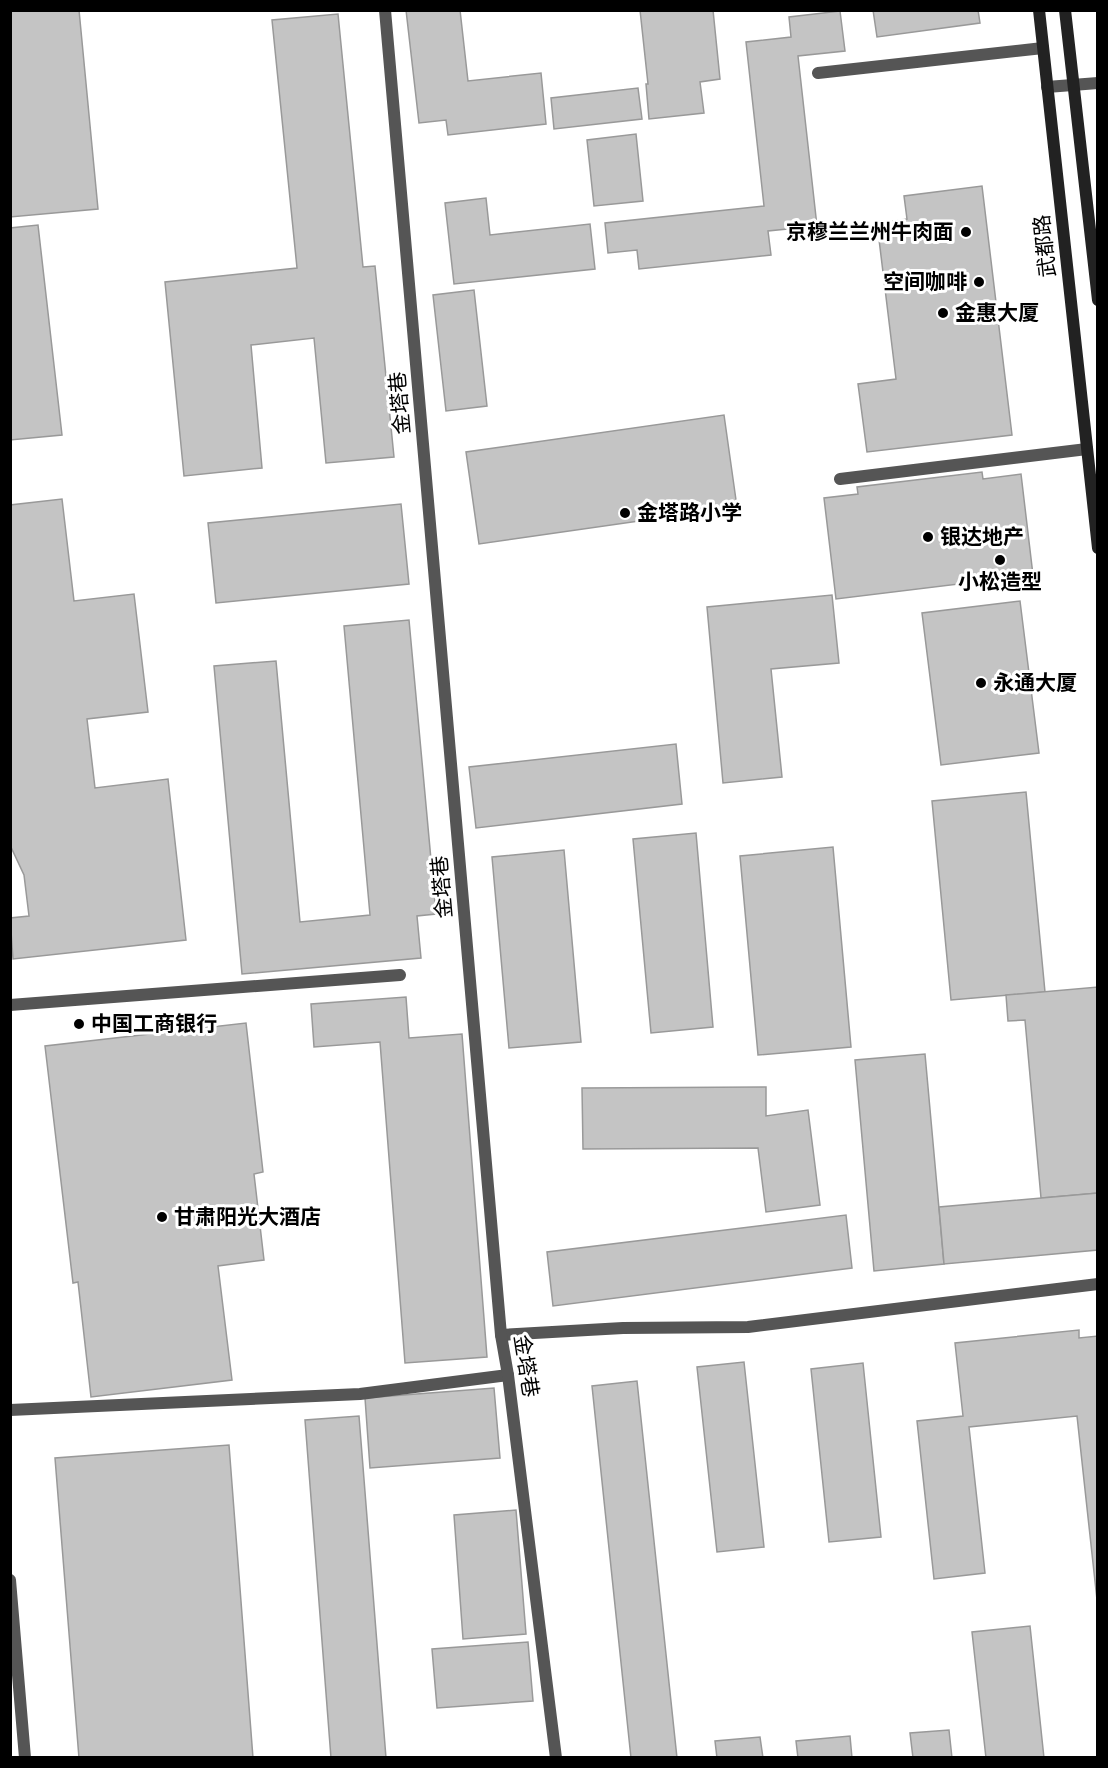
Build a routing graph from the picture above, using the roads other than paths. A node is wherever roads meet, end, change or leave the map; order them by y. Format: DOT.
graph roads {
  1 [pos="385,10"];
  2 [pos="1039,10"];
  3 [pos="1065,10"];
  4 [pos="1043,48"];
  5 [pos="818,73"];
  6 [pos="1098,83"];
  7 [pos="1074,85"];
  8 [pos="1047,87"];
  9 [pos="1098,300"];
  10 [pos="1086,449"];
  11 [pos="840,479"];
  12 [pos="1095,496"];
  13 [pos="1098,548"];
  14 [pos="400,975"];
  15 [pos="10,1005"];
  16 [pos="1098,1284"];
  17 [pos="501,1335"];
  18 [pos="508,1375"];
  19 [pos="10,1410"];
  20 [pos="10,1580"];
  21 [pos="25,1758"];
  22 [pos="556,1758"];
  1 -- 17 [label="street, 金塔巷"];
  2 -- 4 [label="main road, 武都路"];
  3 -- 7 [label="main road"];
  4 -- 5 [label="street"];
  4 -- 8 [label="main road, 武都路"];
  6 -- 7 [label="street"];
  7 -- 8 [label="street"];
  7 -- 9 [label="main road"];
  8 -- 10 [label="main road, 武都路"];
  10 -- 11 [label="street"];
  10 -- 12 [label="main road, 武都路"];
  12 -- 13 [label="main road, 武都路"];
  14 -- 15 [label="street"];
  16 -- 17 [label="street"];
  17 -- 18 [label="street, 金塔巷"];
  18 -- 19 [label="street"];
  18 -- 22 [label="street, 金塔巷"];
  20 -- 21 [label="street"];
}
